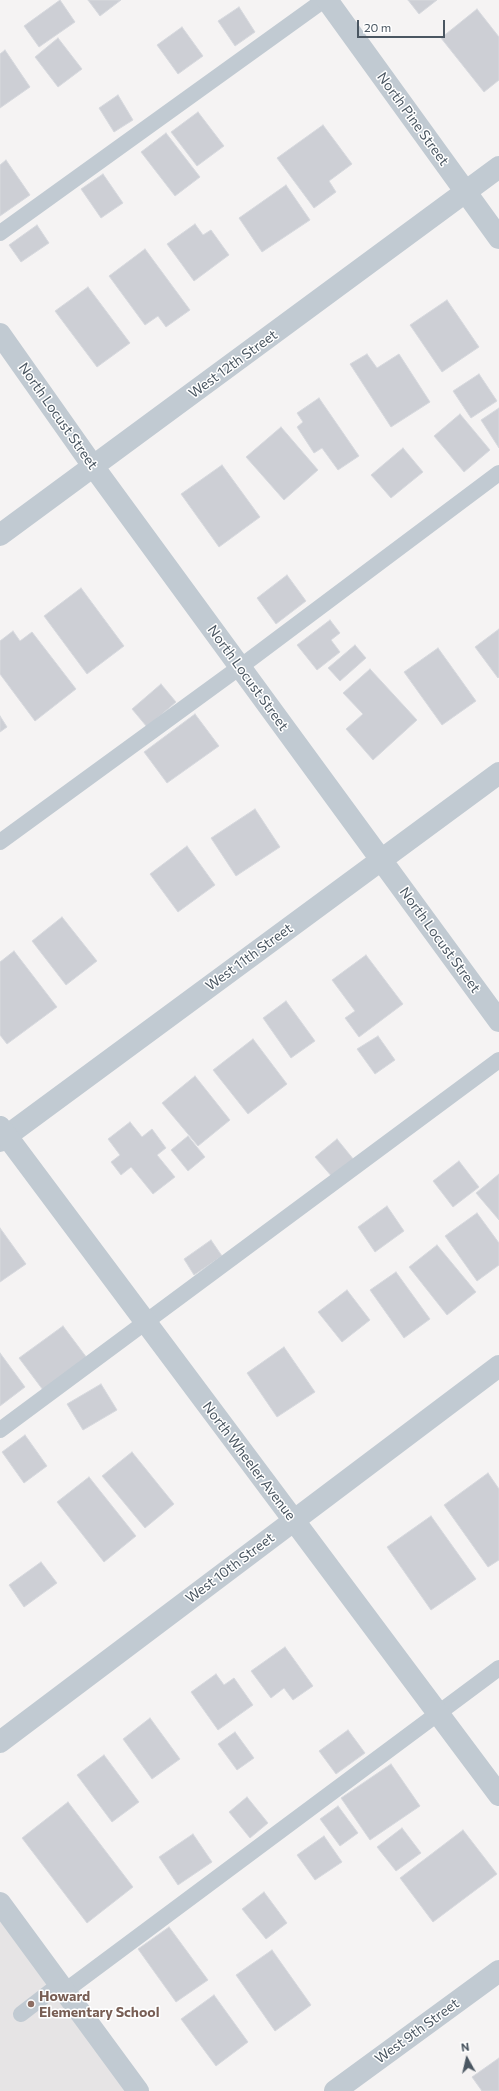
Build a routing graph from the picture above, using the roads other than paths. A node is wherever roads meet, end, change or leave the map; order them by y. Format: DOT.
graph roads {
  1 [pos="325,0"];
  2 [pos="499,167"];
  3 [pos="465,192"];
  4 [pos="0,233"];
  5 [pos="499,238"];
  6 [pos="0,334"];
  7 [pos="93,466"];
  8 [pos="499,473"];
  9 [pos="0,535"];
  10 [pos="240,667"];
  11 [pos="499,773"];
  12 [pos="0,842"];
  13 [pos="381,860"];
  14 [pos="499,1021"];
  15 [pos="499,1060"];
  16 [pos="2,1135"];
  17 [pos="145,1322"];
  18 [pos="499,1366"];
  19 [pos="0,1430"];
  20 [pos="294,1521"];
  21 [pos="499,1668"];
  22 [pos="437,1713"];
  23 [pos="0,1742"];
  24 [pos="499,1795"];
  25 [pos="0,1903"];
  26 [pos="499,1971"];
  27 [pos="62,1987"];
  28 [pos="21,2014"];
  29 [pos="138,2091"];
  30 [pos="335,2091"];
  1 -- 3 [label="street, North Pine Street"];
  1 -- 4 [label="lane"];
  2 -- 3 [label="street, West 12th Street"];
  3 -- 5 [label="street, North Pine Street"];
  3 -- 7 [label="street, West 12th Street"];
  6 -- 7 [label="street, North Locust Street"];
  7 -- 9 [label="street, West 12th Street"];
  7 -- 10 [label="street, North Locust Street"];
  8 -- 10 [label="lane"];
  10 -- 12 [label="lane"];
  10 -- 13 [label="street, North Locust Street"];
  11 -- 13 [label="street, West 11th Street"];
  13 -- 14 [label="street, North Locust Street"];
  13 -- 16 [label="street, West 11th Street"];
  15 -- 17 [label="lane"];
  16 -- 17 [label="street, North Wheeler Avenue"];
  17 -- 19 [label="lane"];
  17 -- 20 [label="street, North Wheeler Avenue"];
  18 -- 20 [label="street, West 10th Street"];
  20 -- 22 [label="street, North Wheeler Avenue"];
  20 -- 23 [label="street, West 10th Street"];
  21 -- 22 [label="lane"];
  22 -- 24 [label="street, North Wheeler Avenue"];
  22 -- 27 [label="lane"];
  25 -- 27 [label="street"];
  26 -- 30 [label="street, West 9th Street"];
  27 -- 28 [label="lane"];
  27 -- 29 [label="street"];
}
